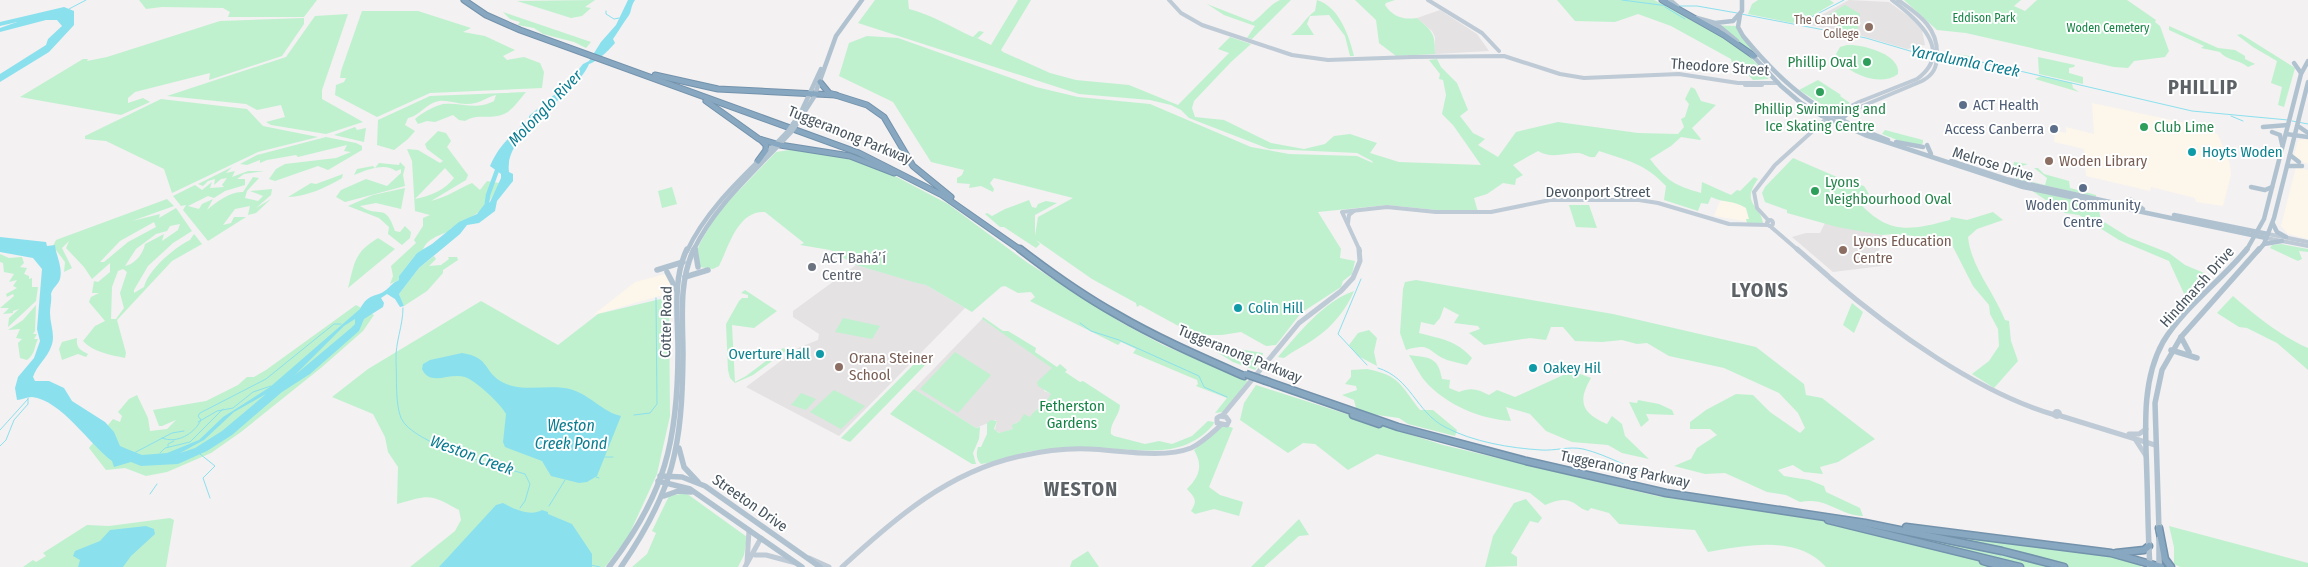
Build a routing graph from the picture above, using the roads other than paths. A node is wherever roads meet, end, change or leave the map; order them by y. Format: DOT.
graph roads {
  1 [pos="464,0"];
  2 [pos="468,0"];
  3 [pos="858,0"];
  4 [pos="862,0"];
  5 [pos="1169,0"];
  6 [pos="1428,0"];
  7 [pos="1892,0"];
  8 [pos="1898,0"];
  9 [pos="1668,1"];
  10 [pos="1743,1"];
  11 [pos="1680,9"];
  12 [pos="1740,15"];
  13 [pos="1709,22"];
  14 [pos="572,48"];
  15 [pos="1497,53"];
  16 [pos="1754,56"];
  17 [pos="2307,62"];
  18 [pos="621,65"];
  19 [pos="632,70"];
  20 [pos="644,72"];
  21 [pos="2301,74"];
  22 [pos="1775,76"];
  23 [pos="820,82"];
  24 [pos="1767,82"];
  25 [pos="2308,82"];
  26 [pos="1778,83"];
  27 [pos="1913,83"];
  28 [pos="1749,84"];
  29 [pos="1788,88"];
  30 [pos="814,92"];
  31 [pos="836,95"];
  32 [pos="1810,104"];
  33 [pos="1839,112"];
  34 [pos="1849,112"];
  35 [pos="1831,118"];
  36 [pos="2289,122"];
  37 [pos="1844,123"];
  38 [pos="2298,123"];
  39 [pos="2263,127"];
  40 [pos="2272,132"];
  41 [pos="2286,132"];
  42 [pos="2295,135"];
  43 [pos="2308,136"];
  44 [pos="761,140"];
  45 [pos="777,146"];
  46 [pos="2282,147"];
  47 [pos="1923,150"];
  48 [pos="2290,155"];
  49 [pos="758,160"];
  50 [pos="2287,166"];
  51 [pos="1992,174"];
  52 [pos="1995,179"];
  53 [pos="2006,179"];
  54 [pos="2028,184"];
  55 [pos="2015,185"];
  56 [pos="928,187"];
  57 [pos="2251,187"];
  58 [pos="2272,187"];
  59 [pos="2258,190"];
  60 [pos="2056,192"];
  61 [pos="951,196"];
  62 [pos="2269,199"];
  63 [pos="2116,203"];
  64 [pos="2130,208"];
  65 [pos="2145,209"];
  66 [pos="1360,210"];
  67 [pos="2157,213"];
  68 [pos="1348,224"];
  69 [pos="1768,224"];
  70 [pos="2273,224"];
  71 [pos="2262,226"];
  72 [pos="2241,230"];
  73 [pos="2258,234"];
  74 [pos="2267,236"];
  75 [pos="2284,239"];
  76 [pos="2308,242"];
  77 [pos="2264,244"];
  78 [pos="2251,245"];
  79 [pos="695,246"];
  80 [pos="2308,246"];
  81 [pos="683,262"];
  82 [pos="698,268"];
  83 [pos="657,270"];
  84 [pos="708,270"];
  85 [pos="667,272"];
  86 [pos="685,277"];
  87 [pos="677,291"];
  88 [pos="2181,337"];
  89 [pos="2171,350"];
  90 [pos="2189,352"];
  91 [pos="2197,358"];
  92 [pos="1245,375"];
  93 [pos="1232,406"];
  94 [pos="1222,416"];
  95 [pos="1228,418"];
  96 [pos="1219,424"];
  97 [pos="2146,429"];
  98 [pos="2129,435"];
  99 [pos="2146,441"];
  100 [pos="2155,444"];
  101 [pos="679,448"];
  102 [pos="2147,457"];
  103 [pos="672,476"];
  104 [pos="659,479"];
  105 [pos="669,483"];
  106 [pos="698,483"];
  107 [pos="694,492"];
  108 [pos="664,496"];
  109 [pos="1780,511"];
  110 [pos="1832,517"];
  111 [pos="2159,528"];
  112 [pos="748,530"];
  113 [pos="767,530"];
  114 [pos="1878,532"];
  115 [pos="762,539"];
  116 [pos="2149,546"];
  117 [pos="2111,553"];
  118 [pos="755,555"];
  119 [pos="805,556"];
  120 [pos="796,563"];
  121 [pos="610,565"];
  122 [pos="2149,565"];
  123 [pos="746,566"];
  124 [pos="621,567"];
  125 [pos="802,567"];
  126 [pos="820,567"];
  127 [pos="828,567"];
  128 [pos="845,567"];
  129 [pos="2004,567"];
  130 [pos="2020,567"];
  131 [pos="2064,567"];
  132 [pos="2160,567"];
  133 [pos="2171,567"];
  1 -- 14 [label="highway, Tuggeranong Parkway"];
  2 -- 14 [label="highway, Tuggeranong Parkway"];
  3 -- 30 [label="main road, Cotter Road"];
  4 -- 23 [label="main road, Cotter Road"];
  5 -- 15 [label="main road, Theodore Street"];
  6 -- 15 [label="main road"];
  7 -- 27 [label="main road"];
  8 -- 27 [label="main road"];
  9 -- 11 [label="highway"];
  10 -- 12 [label="main road"];
  11 -- 13 [label="main road, Melrose Drive"];
  11 -- 16 [label="highway"];
  12 -- 13 [label="main road"];
  12 -- 22 [label="main road, Melrose Drive"];
  13 -- 16 [label="main road, Melrose Drive"];
  14 -- 18 [label="highway, Tuggeranong Parkway"];
  15 -- 28 [label="main road, Theodore Street"];
  16 -- 22 [label="main road, Melrose Drive"];
  17 -- 21 [label="main road, Hindmarsh Drive"];
  17 -- 21 [label="main road"];
  18 -- 19 [label="highway, Tuggeranong Parkway"];
  18 -- 20 [label="highway, Tuggeranong Parkway"];
  19 -- 44 [label="highway"];
  19 -- 56 [label="highway, Tuggeranong Parkway"];
  20 -- 30 [label="highway"];
  20 -- 61 [label="highway, Tuggeranong Parkway"];
  21 -- 36 [label="main road, Hindmarsh Drive"];
  22 -- 24 [label="main road"];
  22 -- 26 [label="main road, Melrose Drive"];
  22 -- 29 [label="main road, Melrose Drive"];
  23 -- 30 [label="main road, Cotter Road"];
  23 -- 31 [label="highway"];
  24 -- 26 [label="main road, Theodore Street"];
  24 -- 28 [label="main road, Theodore Street"];
  25 -- 38 [label="main road, Hindmarsh Drive"];
  26 -- 28 [label="main road, Theodore Street"];
  26 -- 29 [label="main road"];
  26 -- 35 [label="main road, Melrose Drive"];
  27 -- 33 [label="main road"];
  27 -- 34 [label="main road"];
  29 -- 32 [label="main road, Melrose Drive"];
  30 -- 31 [label="highway"];
  30 -- 45 [label="main road, Cotter Road, bridge"];
  31 -- 61 [label="highway"];
  32 -- 33 [label="main road"];
  32 -- 35 [label="main road, Melrose Drive"];
  33 -- 35 [label="main road"];
  34 -- 35 [label="main road"];
  34 -- 37 [label="main road"];
  35 -- 37 [label="main road, Melrose Drive"];
  35 -- 47 [label="main road, Melrose Drive"];
  35 -- 69 [label="main road"];
  36 -- 39 [label="main road"];
  36 -- 41 [label="main road, Hindmarsh Drive"];
  37 -- 47 [label="main road, Melrose Drive"];
  38 -- 42 [label="main road, Hindmarsh Drive"];
  38 -- 43 [label="main road"];
  40 -- 46 [label="main road"];
  41 -- 42 [label="main road"];
  41 -- 46 [label="main road, Hindmarsh Drive"];
  42 -- 43 [label="main road"];
  42 -- 48 [label="main road, Hindmarsh Drive"];
  44 -- 45 [label="highway"];
  44 -- 49 [label="highway"];
  45 -- 49 [label="main road, Cotter Road"];
  45 -- 56 [label="highway"];
  45 -- 79 [label="main road, Cotter Road"];
  46 -- 58 [label="main road, Hindmarsh Drive"];
  47 -- 51 [label="main road, Melrose Drive"];
  47 -- 52 [label="main road, Melrose Drive"];
  48 -- 50 [label="main road, Hindmarsh Drive"];
  48 -- 50 [label="main road"];
  49 -- 81 [label="main road, Cotter Road"];
  50 -- 70 [label="main road, Hindmarsh Drive"];
  51 -- 53 [label="main road, Melrose Drive"];
  51 -- 54 [label="main road"];
  52 -- 53 [label="main road"];
  52 -- 55 [label="main road, Melrose Drive"];
  53 -- 54 [label="main road, Melrose Drive"];
  53 -- 55 [label="main road"];
  54 -- 60 [label="main road, Melrose Drive"];
  55 -- 60 [label="main road, Melrose Drive"];
  56 -- 92 [label="highway, Tuggeranong Parkway"];
  57 -- 58 [label="main road"];
  58 -- 62 [label="main road, Hindmarsh Drive"];
  59 -- 62 [label="main road"];
  60 -- 63 [label="main road, Melrose Drive"];
  60 -- 64 [label="main road, Melrose Drive"];
  61 -- 92 [label="highway, Tuggeranong Parkway"];
  62 -- 71 [label="main road, Hindmarsh Drive"];
  63 -- 64 [label="main road, Melrose Drive"];
  63 -- 65 [label="main road"];
  64 -- 65 [label="main road, Melrose Drive"];
  64 -- 67 [label="main road, Melrose Drive"];
  65 -- 67 [label="main road"];
  66 -- 68 [label="main road"];
  66 -- 68 [label="main road, Devonport Street"];
  66 -- 69 [label="main road, Devonport Street"];
  67 -- 72 [label="main road, Melrose Drive"];
  68 -- 93 [label="main road"];
  69 -- 98 [label="main road"];
  70 -- 74 [label="main road, Hindmarsh Drive"];
  70 -- 75 [label="main road"];
  71 -- 72 [label="main road"];
  71 -- 73 [label="main road, Hindmarsh Drive"];
  72 -- 73 [label="main road, Melrose Drive"];
  72 -- 78 [label="main road"];
  73 -- 74 [label="main road, Melrose Drive"];
  73 -- 78 [label="main road, Hindmarsh Drive"];
  74 -- 75 [label="main road, Melrose Drive"];
  74 -- 77 [label="main road, Hindmarsh Drive"];
  75 -- 76 [label="main road, Melrose Drive"];
  75 -- 77 [label="main road"];
  75 -- 80 [label="main road, Melrose Drive"];
  77 -- 88 [label="main road, Hindmarsh Drive"];
  78 -- 97 [label="main road, Hindmarsh Drive"];
  79 -- 82 [label="main road"];
  79 -- 86 [label="main road, Cotter Road"];
  81 -- 83 [label="main road"];
  81 -- 87 [label="main road, Cotter Road"];
  84 -- 86 [label="main road"];
  85 -- 87 [label="main road"];
  86 -- 101 [label="main road, Cotter Road"];
  87 -- 104 [label="main road, Cotter Road"];
  88 -- 89 [label="main road, Hindmarsh Drive"];
  88 -- 90 [label="main road"];
  89 -- 91 [label="main road"];
  89 -- 100 [label="main road, Hindmarsh Drive"];
  92 -- 109 [label="highway, Tuggeranong Parkway, bridge"];
  93 -- 94 [label="main road"];
  93 -- 95 [label="main road"];
  94 -- 95 [label="main road"];
  94 -- 96 [label="main road"];
  95 -- 96 [label="main road"];
  96 -- 128 [label="main road"];
  97 -- 98 [label="main road"];
  97 -- 99 [label="main road, Hindmarsh Drive"];
  98 -- 99 [label="main road"];
  98 -- 102 [label="main road"];
  99 -- 100 [label="main road"];
  99 -- 102 [label="main road, Hindmarsh Drive"];
  100 -- 111 [label="main road, Hindmarsh Drive"];
  101 -- 103 [label="main road, Cotter Road"];
  101 -- 106 [label="main road"];
  102 -- 116 [label="main road, Hindmarsh Drive"];
  103 -- 104 [label="main road, Streeton Drive"];
  103 -- 105 [label="main road, Cotter Road"];
  103 -- 106 [label="main road, Streeton Drive"];
  104 -- 105 [label="main road, Streeton Drive"];
  104 -- 121 [label="main road, Cotter Road"];
  105 -- 107 [label="main road, Streeton Drive"];
  105 -- 108 [label="main road, Cotter Road"];
  106 -- 113 [label="main road, Streeton Drive"];
  107 -- 108 [label="main road"];
  107 -- 112 [label="main road, Streeton Drive"];
  108 -- 124 [label="main road, Cotter Road"];
  109 -- 110 [label="highway, Tuggeranong Parkway"];
  109 -- 114 [label="highway, Tuggeranong Parkway"];
  110 -- 117 [label="highway"];
  110 -- 131 [label="highway, Tuggeranong Parkway"];
  111 -- 132 [label="main road, Hindmarsh Drive"];
  111 -- 133 [label="highway"];
  112 -- 115 [label="main road, Streeton Drive"];
  112 -- 123 [label="main road"];
  113 -- 115 [label="main road"];
  113 -- 119 [label="main road, Streeton Drive"];
  114 -- 129 [label="highway"];
  114 -- 130 [label="highway, Tuggeranong Parkway"];
  115 -- 118 [label="main road"];
  115 -- 120 [label="main road, Streeton Drive"];
  115 -- 123 [label="main road"];
  116 -- 117 [label="highway"];
  116 -- 122 [label="main road, Hindmarsh Drive"];
  117 -- 122 [label="highway"];
  118 -- 120 [label="main road"];
  118 -- 123 [label="main road"];
  119 -- 126 [label="main road, Streeton Drive"];
  119 -- 127 [label="main road"];
  120 -- 125 [label="main road, Streeton Drive"];
  122 -- 132 [label="highway"];
}
